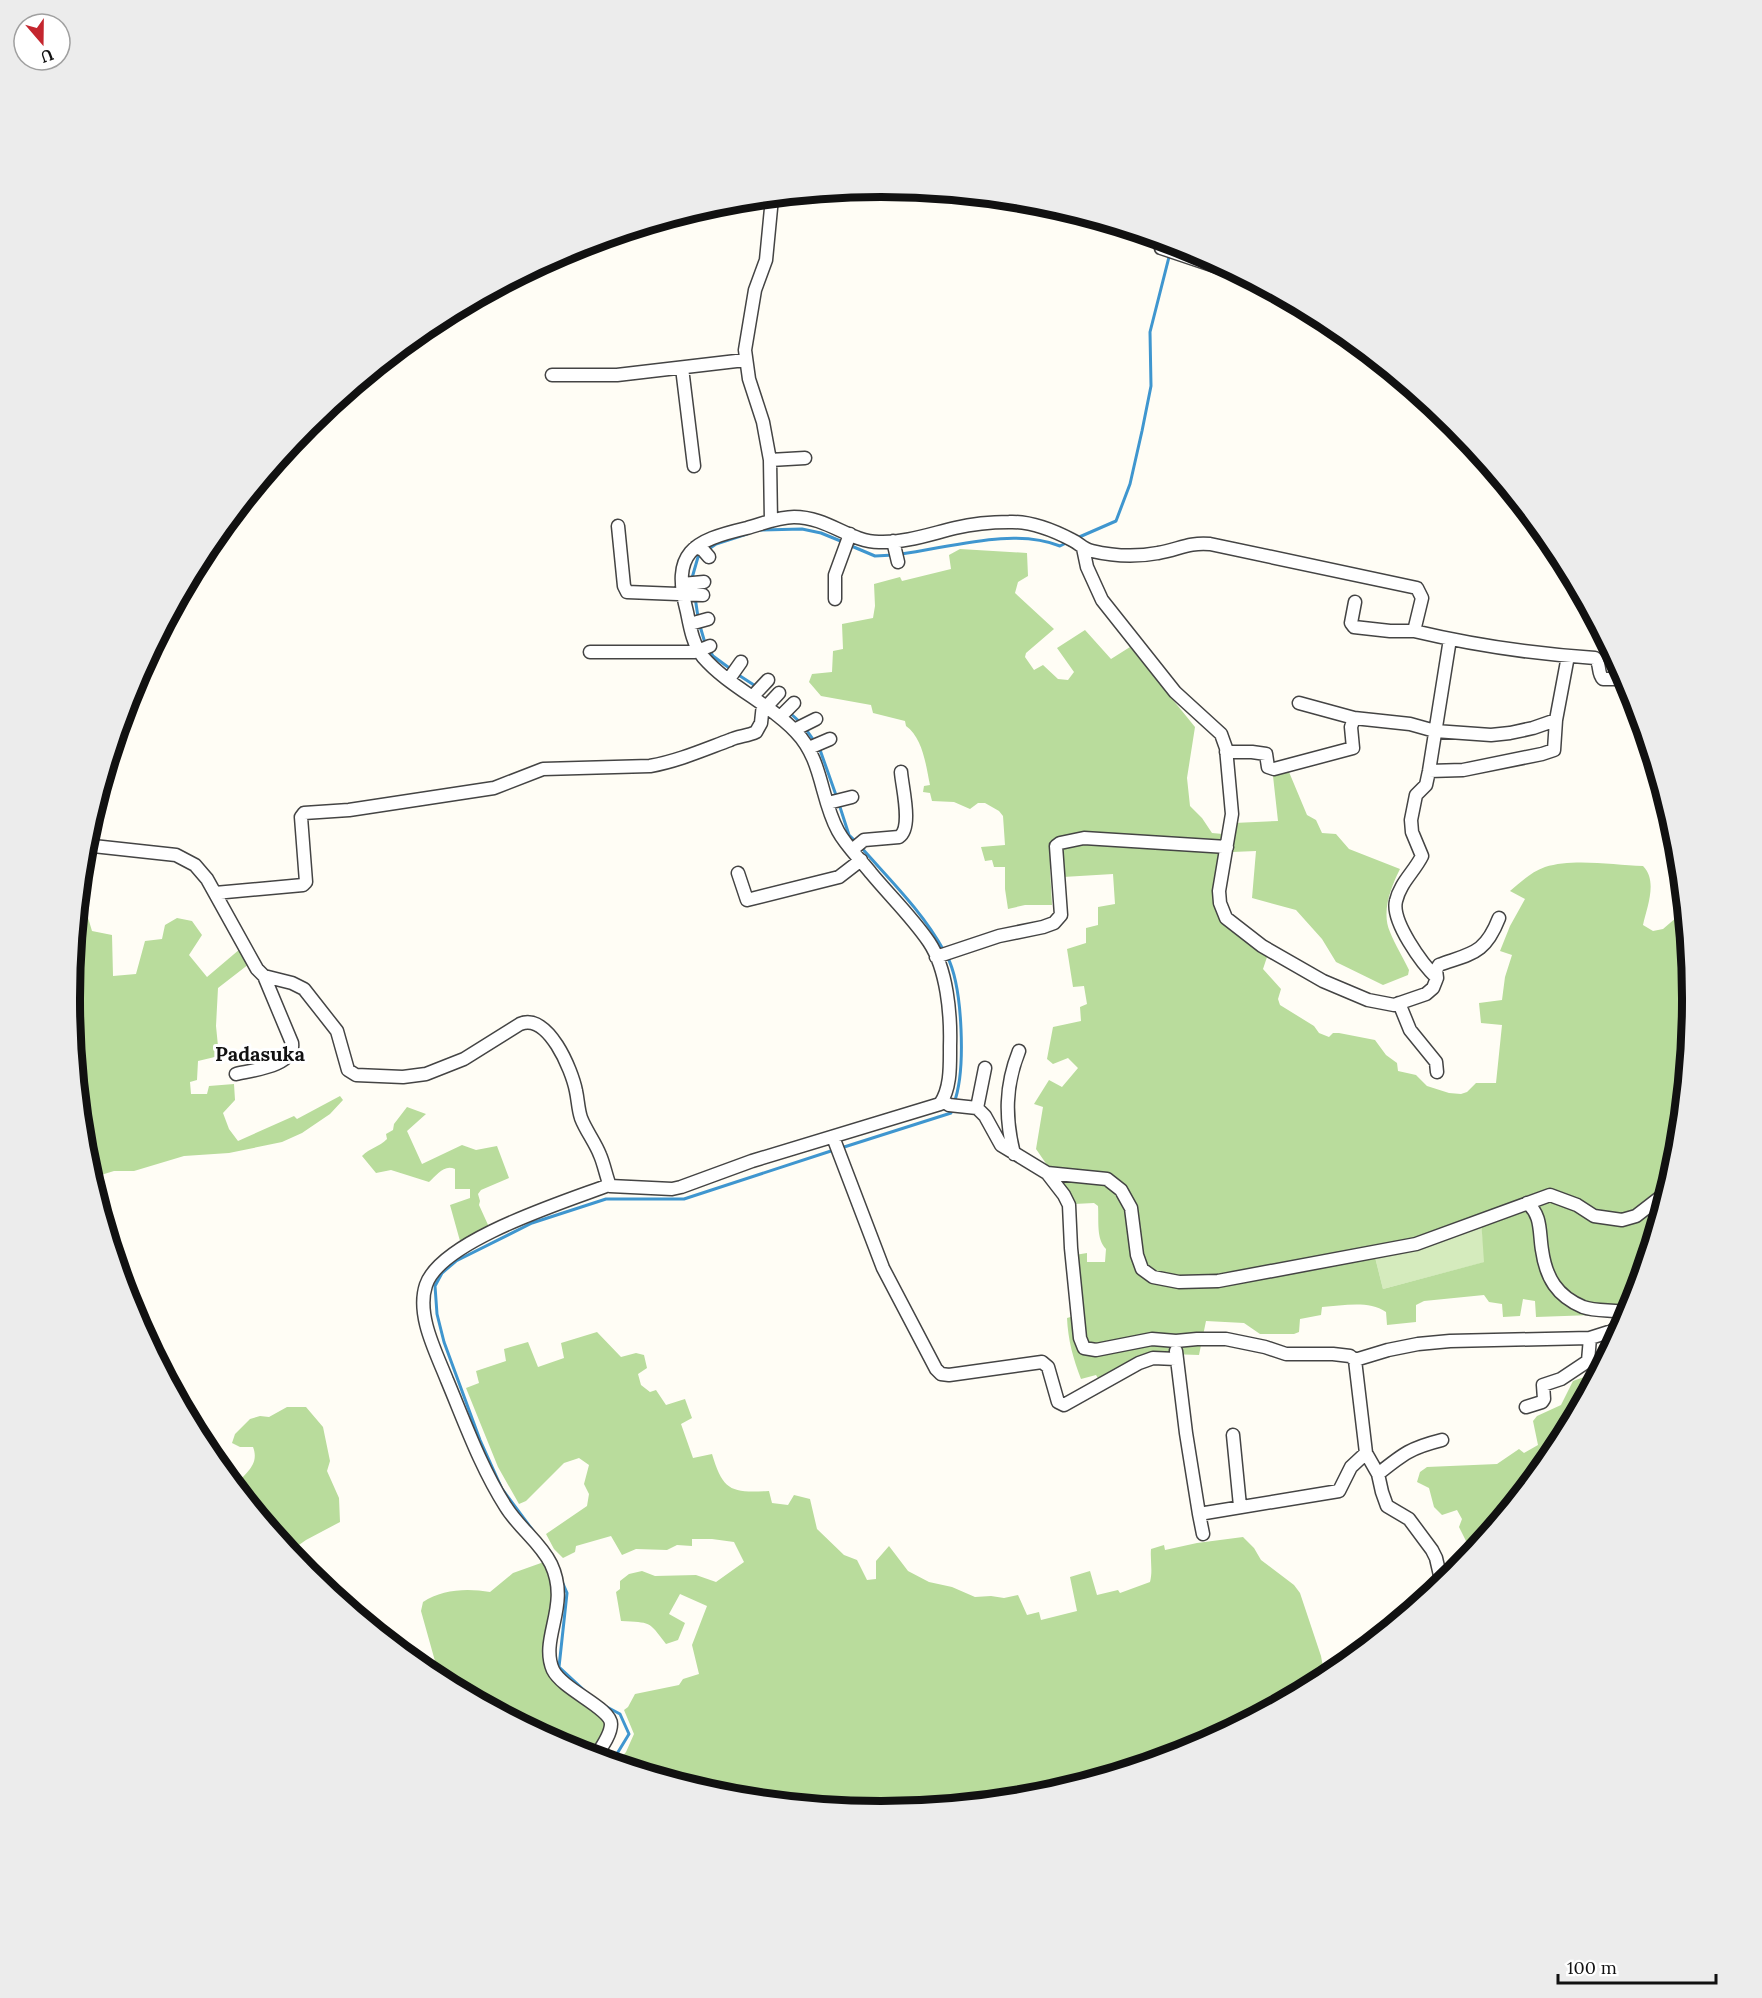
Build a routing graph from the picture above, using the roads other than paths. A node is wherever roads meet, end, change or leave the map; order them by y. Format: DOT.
graph roads {
  1 [pos="771,205"];
  2 [pos="745,360"];
  3 [pos="682,368"];
  4 [pos="552,375"];
  5 [pos="805,458"];
  6 [pos="770,460"];
  7 [pos="694,466"];
  8 [pos="771,521"];
  9 [pos="618,526"];
  10 [pos="847,541"];
  11 [pos="1081,546"];
  12 [pos="694,589"];
  13 [pos="835,598"];
  14 [pos="1355,602"];
  15 [pos="1414,631"];
  16 [pos="1450,639"];
  17 [pos="704,649"];
  18 [pos="590,652"];
  19 [pos="1568,656"];
  20 [pos="1615,680"];
  21 [pos="767,695"];
  22 [pos="1299,703"];
  23 [pos="1354,718"];
  24 [pos="1556,720"];
  25 [pos="1435,731"];
  26 [pos="1226,752"];
  27 [pos="1429,771"];
  28 [pos="901,772"];
  29 [pos="95,845"];
  30 [pos="858,845"];
  31 [pos="1227,847"];
  32 [pos="861,860"];
  33 [pos="738,873"];
  34 [pos="215,893"];
  35 [pos="1499,918"];
  36 [pos="944,954"];
  37 [pos="264,976"];
  38 [pos="1437,978"];
  39 [pos="1399,1003"];
  40 [pos="1019,1052"];
  41 [pos="985,1068"];
  42 [pos="1437,1072"];
  43 [pos="236,1074"];
  44 [pos="946,1103"];
  45 [pos="977,1108"];
  46 [pos="834,1139"];
  47 [pos="1014,1154"];
  48 [pos="1047,1173"];
  49 [pos="609,1185"];
  50 [pos="1656,1200"];
  51 [pos="1527,1203"];
  52 [pos="1619,1310"];
  53 [pos="1609,1332"];
  54 [pos="1590,1338"];
  55 [pos="1176,1341"];
  56 [pos="1176,1359"];
  57 [pos="1355,1360"];
  58 [pos="1526,1407"];
  59 [pos="1233,1435"];
  60 [pos="1442,1440"];
  61 [pos="1366,1453"];
  62 [pos="1378,1474"];
  63 [pos="1240,1506"];
  64 [pos="1199,1514"];
  65 [pos="1203,1534"];
  66 [pos="1440,1574"];
  67 [pos="600,1749"];
  1 -- 2 [label="street"];
  2 -- 3 [label="street"];
  2 -- 6 [label="street"];
  3 -- 4 [label="street"];
  3 -- 7 [label="street"];
  5 -- 6 [label="street"];
  6 -- 8 [label="street"];
  8 -- 10 [label="street"];
  8 -- 12 [label="street"];
  9 -- 12 [label="street"];
  10 -- 11 [label="street"];
  10 -- 13 [label="street"];
  11 -- 15 [label="street"];
  11 -- 26 [label="street"];
  12 -- 17 [label="street"];
  14 -- 15 [label="street"];
  15 -- 16 [label="street"];
  16 -- 19 [label="street"];
  16 -- 25 [label="street"];
  17 -- 18 [label="street"];
  17 -- 21 [label="street"];
  19 -- 20 [label="street"];
  19 -- 24 [label="street"];
  21 -- 30 [label="street"];
  21 -- 34 [label="street"];
  22 -- 23 [label="street"];
  23 -- 25 [label="street"];
  23 -- 26 [label="street"];
  24 -- 25 [label="street"];
  24 -- 27 [label="street"];
  25 -- 27 [label="street"];
  26 -- 31 [label="street"];
  27 -- 38 [label="street"];
  28 -- 30 [label="street"];
  29 -- 34 [label="street"];
  30 -- 32 [label="street"];
  31 -- 36 [label="street"];
  31 -- 39 [label="street"];
  32 -- 33 [label="street"];
  32 -- 36 [label="street"];
  34 -- 37 [label="street"];
  35 -- 38 [label="street"];
  36 -- 44 [label="street"];
  37 -- 43 [label="street"];
  37 -- 49 [label="street"];
  38 -- 39 [label="street"];
  39 -- 42 [label="street"];
  40 -- 47 [label="street"];
  41 -- 45 [label="street"];
  44 -- 45 [label="street"];
  44 -- 46 [label="street"];
  45 -- 47 [label="street"];
  46 -- 49 [label="street"];
  46 -- 56 [label="street"];
  47 -- 48 [label="street"];
  48 -- 51 [label="street"];
  48 -- 55 [label="street"];
  49 -- 67 [label="street"];
  50 -- 51 [label="street"];
  51 -- 52 [label="street"];
  53 -- 54 [label="street"];
  54 -- 57 [label="street"];
  54 -- 58 [label="street"];
  55 -- 56 [label="street"];
  55 -- 57 [label="street"];
  56 -- 64 [label="street"];
  57 -- 61 [label="street"];
  59 -- 63 [label="street"];
  60 -- 62 [label="street"];
  61 -- 62 [label="street"];
  61 -- 63 [label="street"];
  62 -- 66 [label="street"];
  63 -- 64 [label="street"];
  64 -- 65 [label="street"];
}
